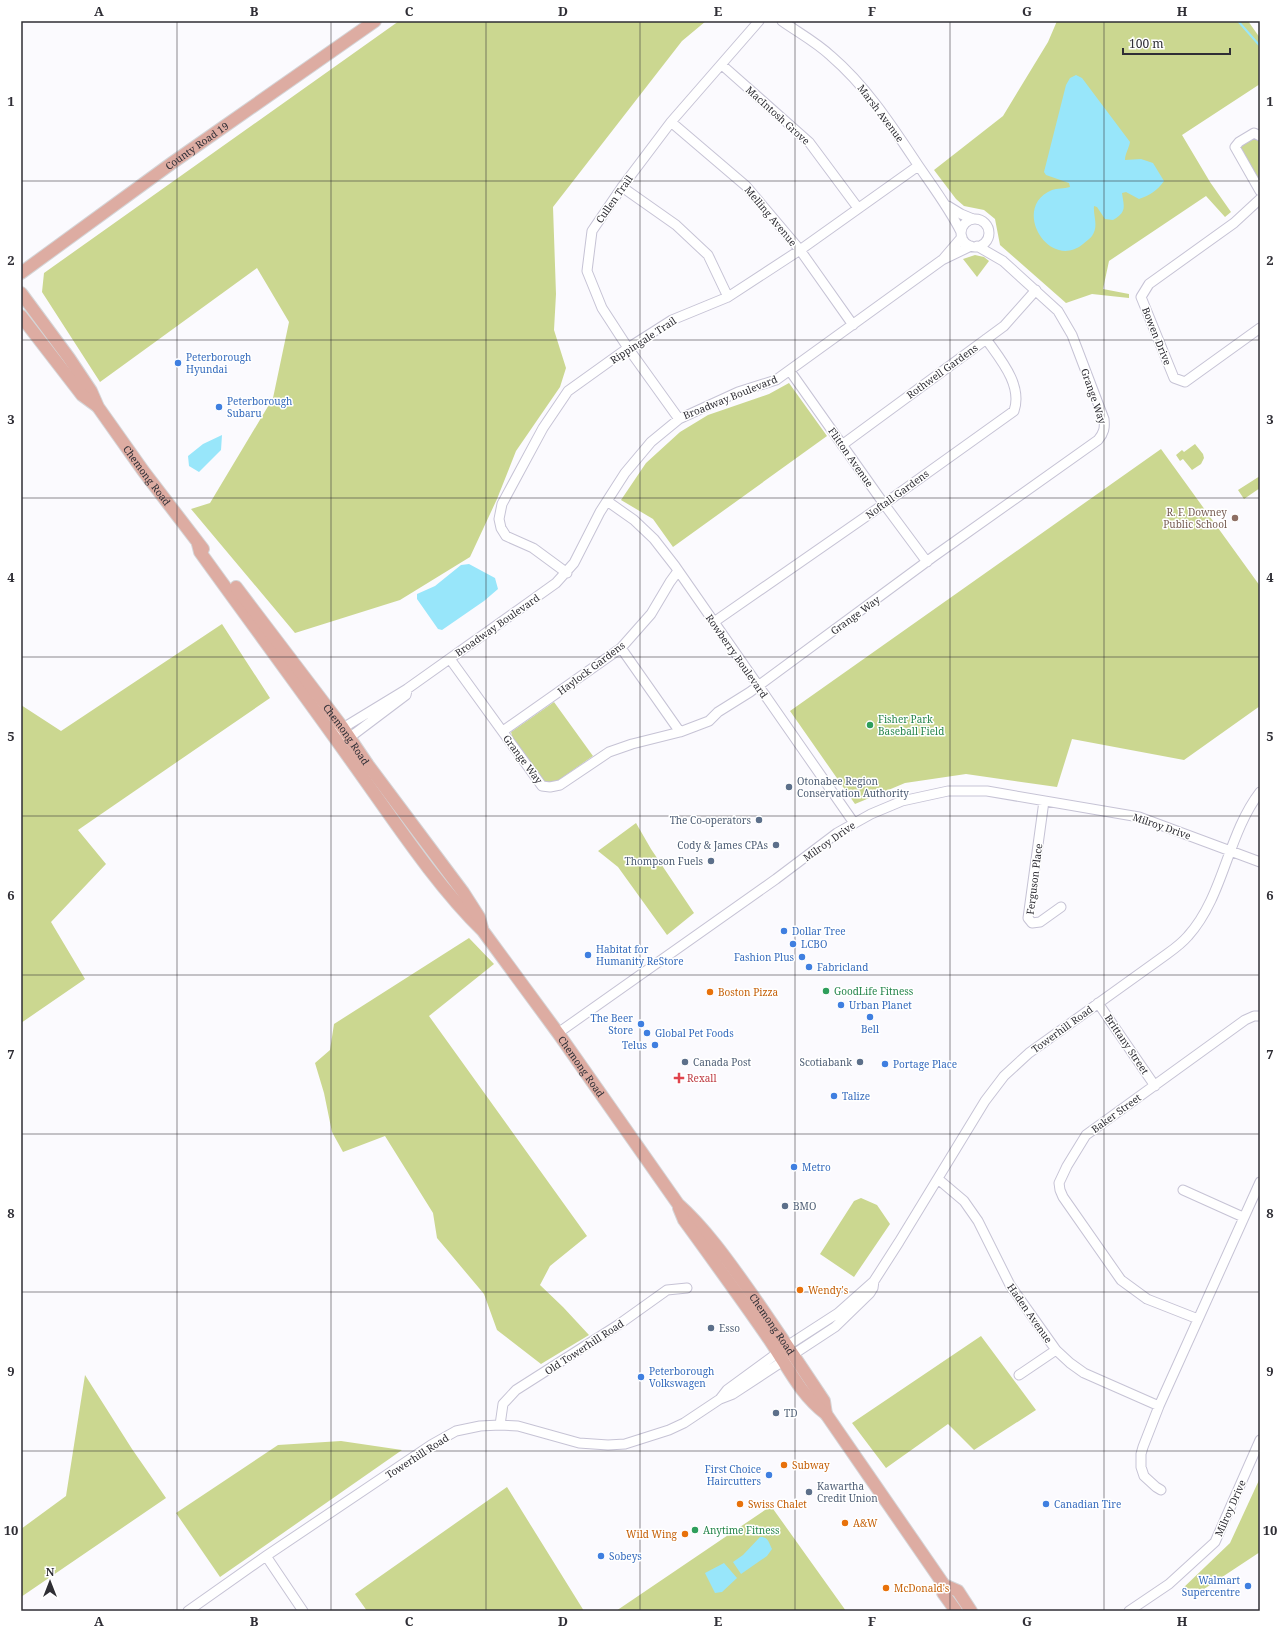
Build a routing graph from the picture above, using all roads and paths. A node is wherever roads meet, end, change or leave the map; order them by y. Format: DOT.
graph roads {
  1 [pos="376,21"];
  2 [pos="759,21"];
  3 [pos="782,21"];
  4 [pos="722,65"];
  5 [pos="671,122"];
  6 [pos="1260,136"];
  7 [pos="918,166"];
  8 [pos="622,187"];
  9 [pos="1260,191"];
  10 [pos="1260,199"];
  11 [pos="946,205"];
  12 [pos="858,208"];
  13 [pos="973,219"];
  14 [pos="961,234"];
  15 [pos="989,235"];
  16 [pos="974,246"];
  17 [pos="800,250"];
  18 [pos="998,258"];
  19 [pos="942,260"];
  20 [pos="21,273"];
  21 [pos="1036,290"];
  22 [pos="21,294"];
  23 [pos="728,297"];
  24 [pos="21,316"];
  25 [pos="853,325"];
  26 [pos="1260,328"];
  27 [pos="986,340"];
  28 [pos="628,348"];
  29 [pos="790,371"];
  30 [pos="98,407"];
  31 [pos="679,418"];
  32 [pos="842,445"];
  33 [pos="607,501"];
  34 [pos="884,504"];
  35 [pos="198,544"];
  36 [pos="927,562"];
  37 [pos="678,571"];
  38 [pos="567,573"];
  39 [pos="714,622"];
  40 [pos="621,648"];
  41 [pos="450,659"];
  42 [pos="757,685"];
  43 [pos="503,731"];
  44 [pos="680,732"];
  45 [pos="344,737"];
  46 [pos="1260,792"];
  47 [pos="1044,801"];
  48 [pos="854,823"];
  49 [pos="1229,850"];
  50 [pos="1260,862"];
  51 [pos="1061,907"];
  52 [pos="1098,1003"];
  53 [pos="1260,1016"];
  54 [pos="558,1033"];
  55 [pos="1155,1086"];
  56 [pos="938,1179"];
  57 [pos="1260,1182"];
  58 [pos="1183,1190"];
  59 [pos="1243,1218"];
  60 [pos="687,1288"];
  61 [pos="1198,1319"];
  62 [pos="1056,1350"];
  63 [pos="785,1354"];
  64 [pos="1019,1375"];
  65 [pos="1159,1406"];
  66 [pos="500,1425"];
  67 [pos="1260,1440"];
  68 [pos="1161,1490"];
  69 [pos="266,1556"];
  70 [pos="944,1585"];
  71 [pos="188,1611"];
  72 [pos="303,1611"];
  73 [pos="956,1611"];
  74 [pos="971,1611"];
  75 [pos="1130,1611"];
  1 -- 20 [label="main road, County Road 19"];
  2 -- 4 [label="street, Cullen Trail"];
  3 -- 7 [label="street, Marsh Avenue"];
  4 -- 5 [label="street, Cullen Trail"];
  4 -- 12 [label="street, MacIntosh Grove"];
  5 -- 8 [label="street, Cullen Trail"];
  5 -- 17 [label="street, Melling Avenue"];
  6 -- 9 [label="street"];
  7 -- 11 [label="street, Marsh Avenue"];
  7 -- 12 [label="street, Rippingale Trail"];
  8 -- 23 [label="street"];
  8 -- 28 [label="street, Cullen Trail"];
  10 -- 26 [label="street, Bowen Drive"];
  11 -- 13 [label="street, Marsh Avenue"];
  11 -- 14 [label="street, Marsh Avenue"];
  12 -- 17 [label="street, Rippingale Trail"];
  13 -- 14 [label="street"];
  13 -- 15 [label="street"];
  14 -- 16 [label="street"];
  14 -- 19 [label="street, Broadway Boulevard"];
  15 -- 16 [label="street"];
  15 -- 18 [label="street, Grange Way"];
  16 -- 18 [label="street, Grange Way"];
  16 -- 19 [label="street, Broadway Boulevard"];
  17 -- 23 [label="street, Rippingale Trail"];
  17 -- 25 [label="street, Melling Avenue"];
  18 -- 21 [label="street, Grange Way"];
  19 -- 25 [label="street, Broadway Boulevard"];
  21 -- 27 [label="street, Rothwell Gardens"];
  21 -- 36 [label="street, Grange Way"];
  22 -- 30 [label="main road, Chemong Road"];
  23 -- 28 [label="street, Rippingale Trail"];
  24 -- 30 [label="main road, Chemong Road"];
  25 -- 29 [label="street, Broadway Boulevard"];
  27 -- 32 [label="street, Rothwell Gardens"];
  27 -- 34 [label="street, Noftall Gardens"];
  28 -- 31 [label="street, Cullen Trail"];
  28 -- 38 [label="street, Rippingale Trail"];
  29 -- 31 [label="street, Broadway Boulevard"];
  29 -- 32 [label="street, Flitton Avenue"];
  30 -- 35 [label="main road, Chemong Road"];
  31 -- 33 [label="street, Broadway Boulevard"];
  32 -- 34 [label="street, Flitton Avenue"];
  33 -- 37 [label="street, Rowberry Boulevard"];
  33 -- 38 [label="street, Broadway Boulevard"];
  34 -- 36 [label="street, Flitton Avenue"];
  34 -- 39 [label="street, Noftall Gardens"];
  35 -- 45 [label="main road, Chemong Road"];
  35 -- 45 [label="main road, Chemong Road"];
  36 -- 42 [label="street, Grange Way"];
  37 -- 39 [label="street, Rowberry Boulevard"];
  37 -- 40 [label="street, Haylock Gardens"];
  38 -- 41 [label="street, Broadway Boulevard"];
  39 -- 42 [label="street, Rowberry Boulevard"];
  40 -- 43 [label="street, Haylock Gardens"];
  40 -- 44 [label="street"];
  41 -- 43 [label="street, Grange Way"];
  41 -- 45 [label="street, Broadway Boulevard"];
  42 -- 44 [label="street, Grange Way"];
  42 -- 48 [label="street, Rowberry Boulevard"];
  43 -- 44 [label="street, Grange Way"];
  45 -- 54 [label="main road, Chemong Road"];
  46 -- 49 [label="street, Towerhill Road"];
  47 -- 48 [label="street, Milroy Drive"];
  47 -- 49 [label="street, Milroy Drive"];
  47 -- 51 [label="street, Ferguson Place"];
  48 -- 54 [label="street, Milroy Drive"];
  49 -- 50 [label="street, Milroy Drive"];
  49 -- 52 [label="street, Towerhill Road"];
  52 -- 55 [label="street, Brittany Street"];
  52 -- 56 [label="street, Towerhill Road"];
  53 -- 55 [label="street, Baker Street"];
  54 -- 63 [label="main road, Chemong Road"];
  55 -- 61 [label="street, Baker Street"];
  56 -- 62 [label="street, Haden Avenue"];
  56 -- 63 [label="street, Towerhill Road"];
  57 -- 59 [label="street"];
  58 -- 59 [label="street"];
  59 -- 61 [label="street"];
  60 -- 66 [label="street, Old Towerhill Road"];
  61 -- 65 [label="street"];
  62 -- 64 [label="street"];
  62 -- 65 [label="street, Haden Avenue"];
  63 -- 66 [label="street, Towerhill Road"];
  63 -- 70 [label="main road, Chemong Road"];
  65 -- 68 [label="street"];
  66 -- 69 [label="street, Towerhill Road"];
  67 -- 75 [label="street, Milroy Drive"];
  69 -- 71 [label="street, Towerhill Road"];
  69 -- 72 [label="street"];
  70 -- 73 [label="main road, Chemong Road"];
  70 -- 74 [label="main road, Chemong Road"];
}
